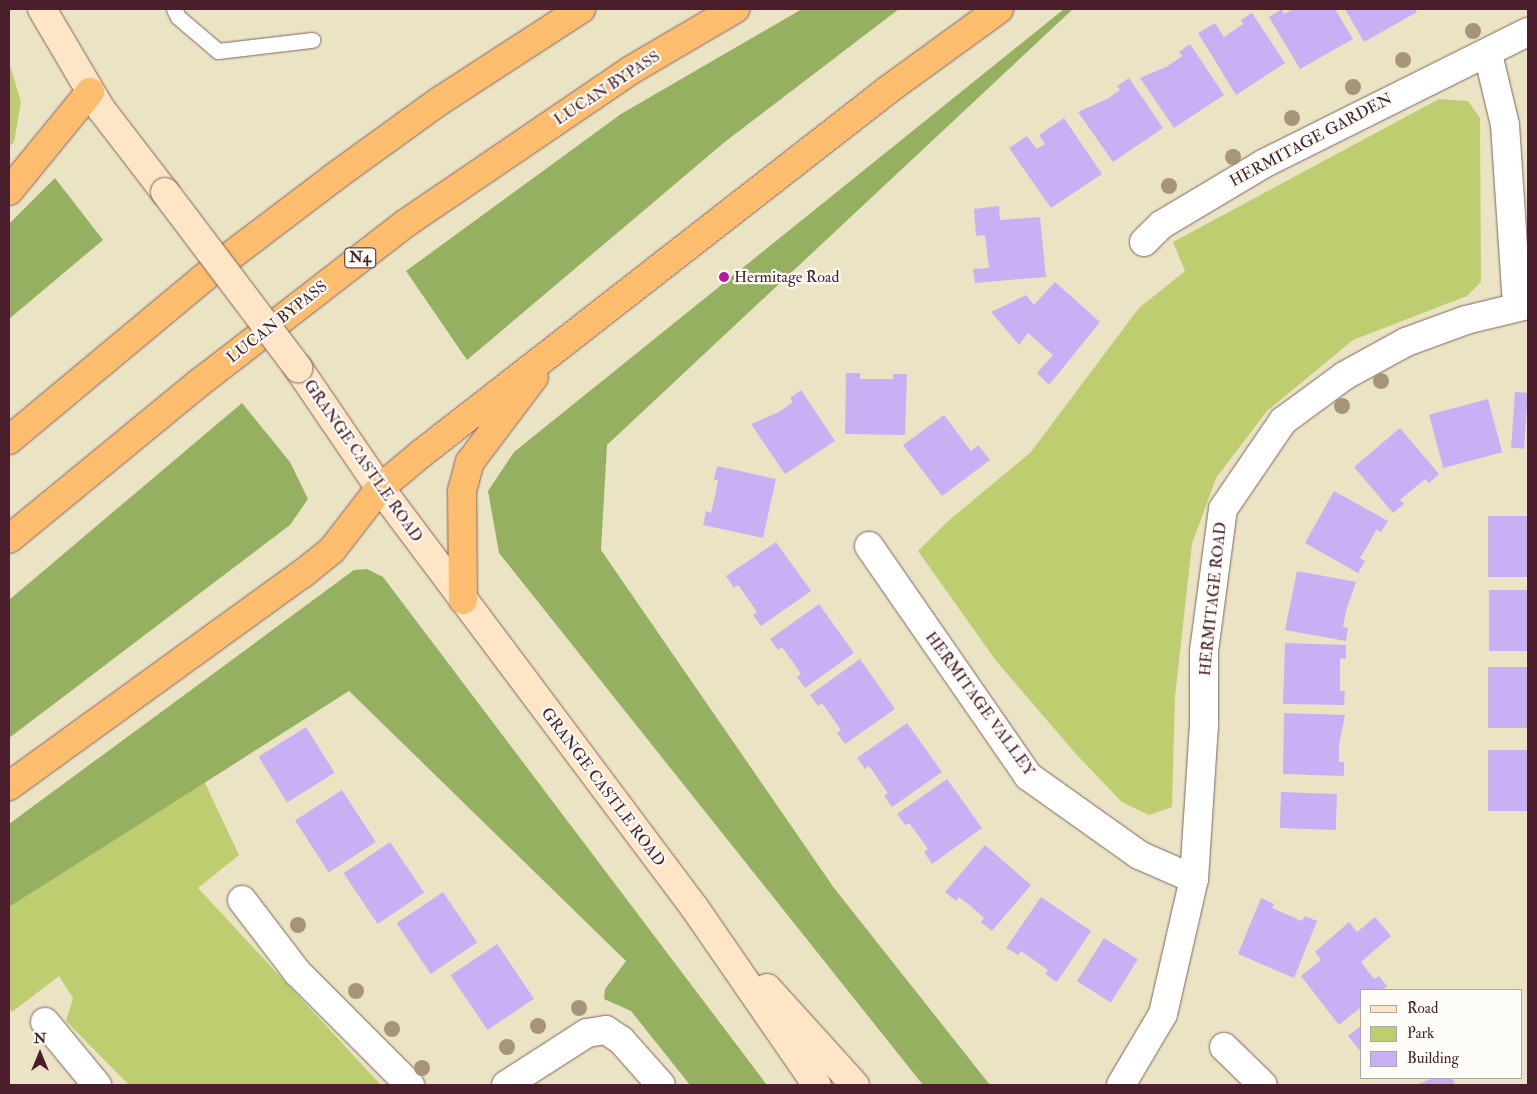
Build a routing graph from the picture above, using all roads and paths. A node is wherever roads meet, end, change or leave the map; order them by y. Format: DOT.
graph roads {
  1 [pos="42,9"];
  2 [pos="174,9"];
  3 [pos="581,9"];
  4 [pos="735,9"];
  5 [pos="999,9"];
  6 [pos="1528,32"];
  7 [pos="312,40"];
  8 [pos="1488,54"];
  9 [pos="90,92"];
  10 [pos="9,190"];
  11 [pos="1144,242"];
  12 [pos="1523,306"];
  13 [pos="558,346"];
  14 [pos="9,440"];
  15 [pos="380,488"];
  16 [pos="9,539"];
  17 [pos="869,546"];
  18 [pos="463,600"];
  19 [pos="9,786"];
  20 [pos="1194,880"];
  21 [pos="242,900"];
  22 [pos="694,907"];
  23 [pos="45,1022"];
  24 [pos="1224,1047"];
  25 [pos="96,1085"];
  26 [pos="410,1085"];
  27 [pos="506,1085"];
  28 [pos="660,1085"];
  29 [pos="816,1085"];
  30 [pos="855,1085"];
  31 [pos="1121,1085"];
  32 [pos="1263,1085"];
  1 -- 9 [label="main road, GRANGE CASTLE ROAD"];
  2 -- 7 [label="lane"];
  3 -- 14 [label="highway"];
  4 -- 16 [label="highway, LUCAN BYPASS / N4"];
  5 -- 13 [label="highway"];
  6 -- 8 [label="street, HERMITAGE GARDEN"];
  8 -- 11 [label="street, HERMITAGE GARDEN"];
  8 -- 12 [label="street"];
  9 -- 10 [label="highway"];
  9 -- 15 [label="main road, GRANGE CASTLE ROAD, bridge"];
  12 -- 20 [label="street, HERMITAGE ROAD"];
  13 -- 15 [label="highway"];
  13 -- 18 [label="highway"];
  15 -- 18 [label="main road, GRANGE CASTLE ROAD"];
  15 -- 19 [label="highway"];
  17 -- 20 [label="street, HERMITAGE VALLEY"];
  18 -- 22 [label="main road, GRANGE CASTLE ROAD"];
  20 -- 31 [label="street, HERMITAGE ROAD"];
  21 -- 26 [label="street"];
  22 -- 29 [label="main road, GRANGE CASTLE ROAD"];
  22 -- 30 [label="main road, GRANGE CASTLE ROAD"];
  23 -- 25 [label="street"];
  24 -- 32 [label="street"];
  27 -- 28 [label="street"];
}
